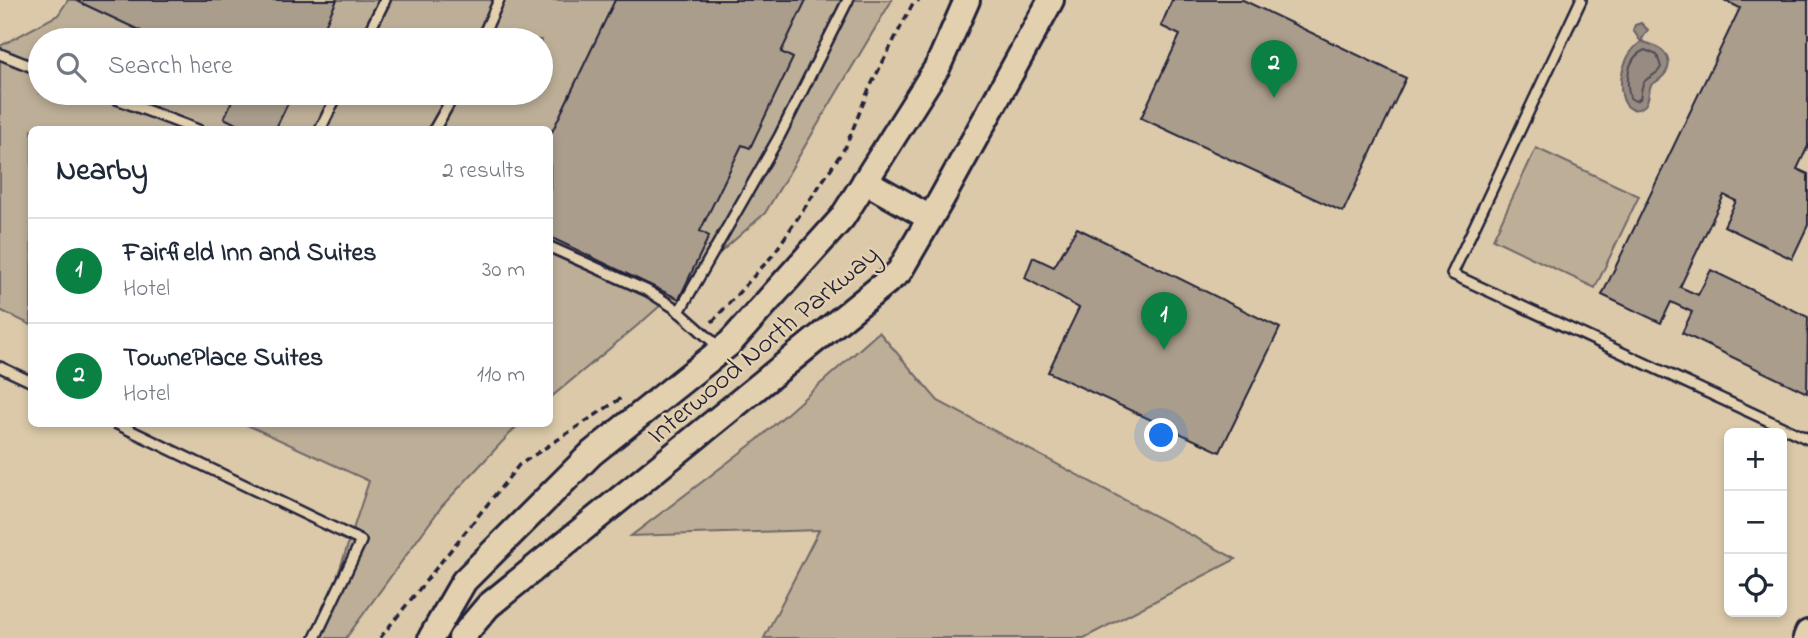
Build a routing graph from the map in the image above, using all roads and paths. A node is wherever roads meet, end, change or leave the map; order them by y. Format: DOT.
graph roads {
  1 [pos="385,0"];
  2 [pos="499,0"];
  3 [pos="848,0"];
  4 [pos="919,0"];
  5 [pos="967,0"];
  6 [pos="1051,0"];
  7 [pos="1581,0"];
  8 [pos="371,28"];
  9 [pos="486,28"];
  10 [pos="0,54"];
  11 [pos="28,65"];
  12 [pos="132,105"];
  13 [pos="332,105"];
  14 [pos="447,105"];
  15 [pos="188,126"];
  16 [pos="322,126"];
  17 [pos="435,126"];
  18 [pos="865,181"];
  19 [pos="930,218"];
  20 [pos="553,248"];
  21 [pos="679,312"];
  22 [pos="703,332"];
  23 [pos="722,349"];
  24 [pos="0,367"];
  25 [pos="28,380"];
  26 [pos="630,392"];
  27 [pos="123,427"];
  28 [pos="1808,439"];
  29 [pos="315,638"];
  30 [pos="380,638"];
  31 [pos="431,638"];
  32 [pos="461,638"];
  1 -- 8 [label="lane"];
  2 -- 9 [label="lane"];
  3 -- 21 [label="lane"];
  4 -- 22 [label="path"];
  5 -- 18 [label="street, Interwood North Parkway"];
  6 -- 19 [label="street, Interwood North Parkway"];
  7 -- 28 [label="lane"];
  10 -- 11 [label="lane"];
  12 -- 15 [label="lane"];
  13 -- 16 [label="lane"];
  14 -- 17 [label="lane"];
  18 -- 19 [label="street"];
  18 -- 23 [label="street, Interwood North Parkway"];
  19 -- 32 [label="street, Interwood North Parkway"];
  20 -- 21 [label="lane"];
  21 -- 22 [label="lane"];
  22 -- 23 [label="lane"];
  23 -- 31 [label="street, Interwood North Parkway"];
  24 -- 25 [label="lane"];
  26 -- 30 [label="path"];
  27 -- 29 [label="lane"];
}
